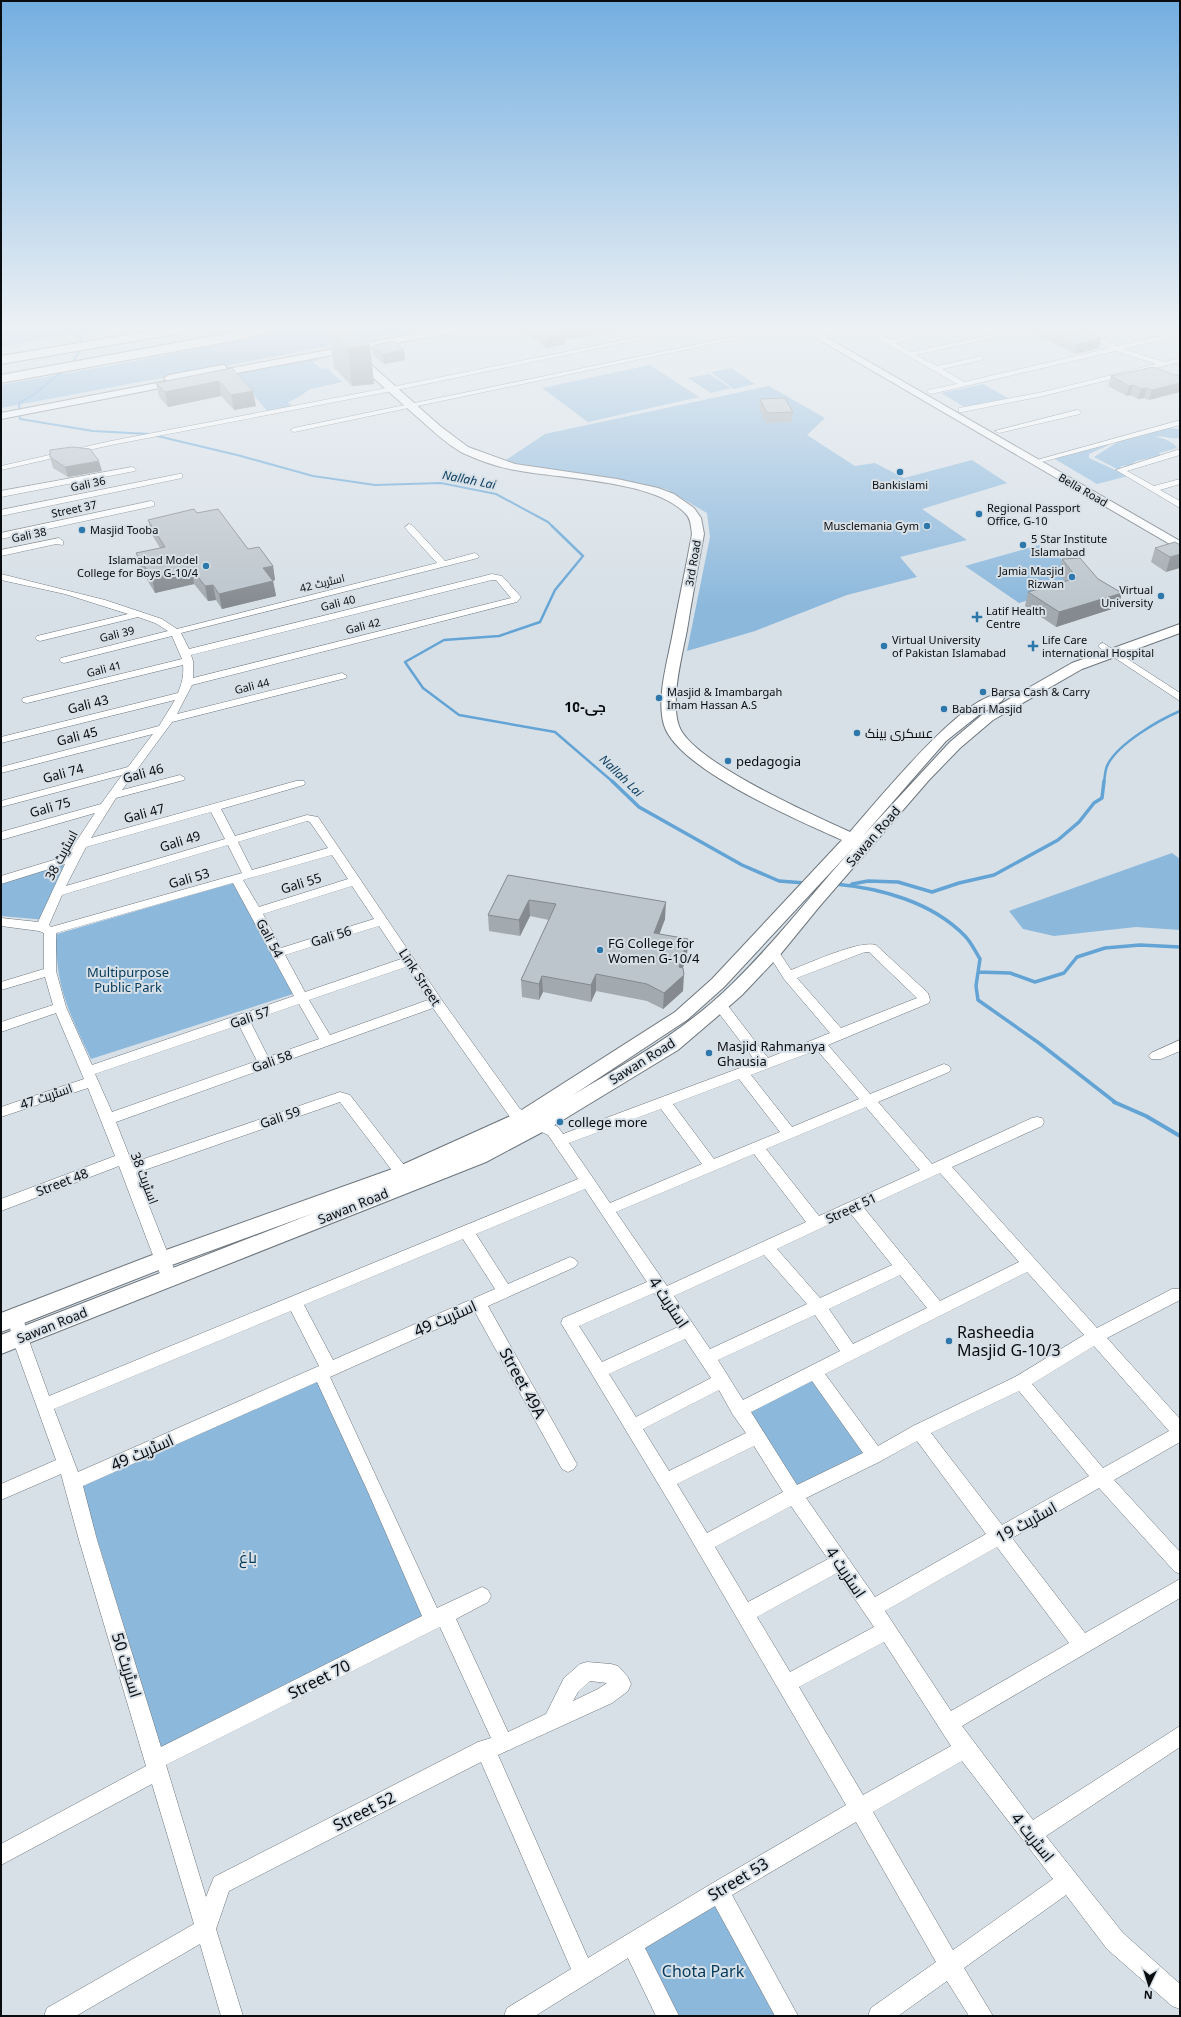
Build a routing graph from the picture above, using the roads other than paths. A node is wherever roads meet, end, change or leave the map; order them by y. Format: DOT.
graph roads {
  1 [pos="236,419"];
  2 [pos="348,419"];
  3 [pos="428,419"];
  4 [pos="971,419"];
  5 [pos="975,419"];
  6 [pos="1048,419"];
  7 [pos="1180,423"];
  8 [pos="294,430"];
  9 [pos="999,431"];
  10 [pos="1180,452"];
  11 [pos="1046,459"];
  12 [pos="1034,462"];
  13 [pos="1,468"];
  14 [pos="132,468"];
  15 [pos="179,476"];
  16 [pos="1180,481"];
  17 [pos="1153,489"];
  18 [pos="1,494"];
  19 [pos="151,504"];
  20 [pos="1180,504"];
  21 [pos="1,513"];
  22 [pos="409,527"];
  23 [pos="1166,528"];
  24 [pos="1153,531"];
  25 [pos="1,536"];
  26 [pos="1180,536"];
  27 [pos="60,543"];
  28 [pos="1180,546"];
  29 [pos="1,553"];
  30 [pos="475,556"];
  31 [pos="443,564"];
  32 [pos="1,577"];
  33 [pos="496,577"];
  34 [pos="138,614"];
  35 [pos="1180,618"];
  36 [pos="1180,628"];
  37 [pos="175,633"];
  38 [pos="40,638"];
  39 [pos="1108,649"];
  40 [pos="186,657"];
  41 [pos="64,660"];
  42 [pos="342,676"];
  43 [pos="187,683"];
  44 [pos="182,695"];
  45 [pos="1180,698"];
  46 [pos="27,700"];
  47 [pos="164,724"];
  48 [pos="1,740"];
  49 [pos="133,769"];
  50 [pos="1,770"];
  51 [pos="180,778"];
  52 [pos="300,783"];
  53 [pos="109,801"];
  54 [pos="1,804"];
  55 [pos="214,808"];
  56 [pos="311,817"];
  57 [pos="1,836"];
  58 [pos="232,840"];
  59 [pos="859,842"];
  60 [pos="80,845"];
  61 [pos="335,850"];
  62 [pos="73,858"];
  63 [pos="249,875"];
  64 [pos="237,879"];
  65 [pos="1,880"];
  66 [pos="355,881"];
  67 [pos="57,893"];
  68 [pos="256,912"];
  69 [pos="383,920"];
  70 [pos="1,922"];
  71 [pos="46,929"];
  72 [pos="773,952"];
  73 [pos="279,953"];
  74 [pos="410,961"];
  75 [pos="50,971"];
  76 [pos="788,976"];
  77 [pos="1,986"];
  78 [pos="301,999"];
  79 [pos="436,1002"];
  80 [pos="720,1005"];
  81 [pos="60,1008"];
  82 [pos="243,1020"];
  83 [pos="1,1027"];
  84 [pos="839,1034"];
  85 [pos="326,1040"];
  86 [pos="819,1044"];
  87 [pos="1180,1046"];
  88 [pos="1156,1056"];
  89 [pos="266,1063"];
  90 [pos="764,1064"];
  91 [pos="944,1069"];
  92 [pos="742,1072"];
  93 [pos="90,1076"];
  94 [pos="870,1101"];
  95 [pos="664,1102"];
  96 [pos="1,1112"];
  97 [pos="108,1119"];
  98 [pos="533,1121"];
  99 [pos="1038,1122"];
  100 [pos="790,1134"];
  101 [pos="560,1141"];
  102 [pos="757,1148"];
  103 [pos="125,1165"];
  104 [pos="712,1167"];
  105 [pos="936,1169"];
  106 [pos="402,1172"];
  107 [pos="587,1182"];
  108 [pos="1,1204"];
  109 [pos="853,1206"];
  110 [pos="607,1210"];
  111 [pos="816,1223"];
  112 [pos="466,1231"];
  113 [pos="766,1247"];
  114 [pos="162,1260"];
  115 [pos="570,1263"];
  116 [pos="1030,1263"];
  117 [pos="903,1267"];
  118 [pos="170,1279"];
  119 [pos="661,1290"];
  120 [pos="504,1291"];
  121 [pos="1177,1294"];
  122 [pos="294,1302"];
  123 [pos="478,1303"];
  124 [pos="818,1306"];
  125 [pos="938,1310"];
  126 [pos="9,1320"];
  127 [pos="688,1330"];
  128 [pos="1095,1337"];
  129 [pos="20,1338"];
  130 [pos="1,1345"];
  131 [pos="851,1354"];
  132 [pos="706,1358"];
  133 [pos="600,1371"];
  134 [pos="326,1372"];
  135 [pos="815,1373"];
  136 [pos="722,1380"];
  137 [pos="1021,1382"];
  138 [pos="45,1405"];
  139 [pos="739,1410"];
  140 [pos="634,1426"];
  141 [pos="919,1431"];
  142 [pos="1180,1432"];
  143 [pos="758,1436"];
  144 [pos="875,1456"];
  145 [pos="65,1464"];
  146 [pos="568,1464"];
  147 [pos="1102,1479"];
  148 [pos="666,1480"];
  149 [pos="73,1482"];
  150 [pos="1,1492"];
  151 [pos="794,1495"];
  152 [pos="1000,1536"];
  153 [pos="704,1544"];
  154 [pos="839,1563"];
  155 [pos="1180,1565"];
  156 [pos="1180,1588"];
  157 [pos="482,1596"];
  158 [pos="871,1609"];
  159 [pos="745,1614"];
  160 [pos="439,1617"];
  161 [pos="887,1630"];
  162 [pos="1082,1645"];
  163 [pos="786,1684"];
  164 [pos="556,1715"];
  165 [pos="947,1724"];
  166 [pos="1180,1736"];
  167 [pos="495,1746"];
  168 [pos="964,1749"];
  169 [pos="157,1765"];
  170 [pos="859,1807"];
  171 [pos="1030,1834"];
  172 [pos="1,1855"];
  173 [pos="1068,1881"];
  174 [pos="718,1891"];
  175 [pos="206,1929"];
  176 [pos="632,1944"];
  177 [pos="949,1966"];
  178 [pos="584,1973"];
  179 [pos="1180,1998"];
  180 [pos="55,2016"];
  181 [pos="232,2016"];
  182 [pos="515,2016"];
  183 [pos="668,2016"];
  184 [pos="787,2016"];
  185 [pos="879,2016"];
  186 [pos="982,2016"];
  1 -- 13 [label="street"];
  2 -- 8 [label="street"];
  3 -- 59 [label="main road, 3rd Road"];
  4 -- 12 [label="main road, Bella Road"];
  5 -- 9 [label="main road, Bella Road"];
  6 -- 9 [label="street"];
  7 -- 11 [label="street"];
  9 -- 11 [label="main road, Bella Road"];
  10 -- 17 [label="street"];
  11 -- 12 [label="street"];
  11 -- 23 [label="main road, Bella Road"];
  12 -- 24 [label="main road, Bella Road"];
  14 -- 18 [label="street"];
  15 -- 21 [label="street, Gali 36"];
  16 -- 17 [label="street"];
  17 -- 20 [label="street"];
  19 -- 25 [label="street, Street 37"];
  22 -- 31 [label="street"];
  23 -- 24 [label="main road"];
  23 -- 26 [label="main road, Bella Road"];
  24 -- 28 [label="main road, Bella Road"];
  27 -- 29 [label="street, Gali 38"];
  30 -- 31 [label="street, اسٹریٹ 42"];
  31 -- 37 [label="street, اسٹریٹ 42"];
  32 -- 34 [label="street"];
  33 -- 40 [label="street, Gali 40"];
  33 -- 43 [label="street, Gali 42"];
  34 -- 37 [label="street"];
  34 -- 38 [label="street"];
  35 -- 39 [label="main road, Sawan Road"];
  36 -- 39 [label="main road, Sawan Road"];
  37 -- 40 [label="street"];
  37 -- 41 [label="street, Gali 39"];
  39 -- 45 [label="street"];
  39 -- 59 [label="main road, Sawan Road"];
  40 -- 43 [label="street, اسٹریٹ 38"];
  40 -- 46 [label="street, Gali 41"];
  42 -- 47 [label="street, Gali 44"];
  43 -- 44 [label="street, اسٹریٹ 38"];
  44 -- 47 [label="street, اسٹریٹ 38"];
  44 -- 48 [label="street, Gali 43"];
  47 -- 49 [label="street, اسٹریٹ 38"];
  47 -- 50 [label="street, Gali 45"];
  49 -- 53 [label="street, اسٹریٹ 38"];
  49 -- 54 [label="street, Gali 74"];
  51 -- 53 [label="street, Gali 46"];
  52 -- 55 [label="street, Gali 47"];
  53 -- 57 [label="street, Gali 75"];
  53 -- 60 [label="street, اسٹریٹ 38"];
  55 -- 58 [label="street"];
  55 -- 60 [label="street, Gali 47"];
  56 -- 58 [label="street, Gali 49"];
  56 -- 61 [label="street, Link Street"];
  58 -- 63 [label="street"];
  58 -- 67 [label="street, Gali 49"];
  59 -- 72 [label="main road, Sawan Road"];
  59 -- 98 [label="main road, Sawan Road"];
  60 -- 62 [label="street, اسٹریٹ 38"];
  61 -- 63 [label="street, Gali 53"];
  61 -- 66 [label="street, Link Street"];
  62 -- 65 [label="street"];
  62 -- 67 [label="street, اسٹریٹ 38"];
  63 -- 64 [label="street, Gali 53"];
  64 -- 68 [label="street, Gali 54"];
  64 -- 71 [label="street, Gali 53"];
  66 -- 68 [label="street, Gali 55"];
  66 -- 69 [label="street, Link Street"];
  67 -- 71 [label="street, اسٹریٹ 38"];
  68 -- 73 [label="street, Gali 54"];
  69 -- 73 [label="street, Gali 56"];
  69 -- 74 [label="street, Link Street"];
  70 -- 71 [label="street"];
  71 -- 75 [label="street, اسٹریٹ 38"];
  72 -- 76 [label="street"];
  72 -- 80 [label="main road, Sawan Road"];
  73 -- 78 [label="street, Gali 54"];
  74 -- 78 [label="street, Gali 57"];
  74 -- 79 [label="street, Link Street"];
  75 -- 77 [label="street"];
  75 -- 81 [label="street, اسٹریٹ 38"];
  76 -- 84 [label="street"];
  76 -- 84 [label="street"];
  78 -- 82 [label="street, Gali 57"];
  78 -- 85 [label="street, Gali 54"];
  79 -- 85 [label="street, Gali 58"];
  79 -- 98 [label="street, Link Street"];
  80 -- 90 [label="street"];
  80 -- 98 [label="main road, Sawan Road"];
  81 -- 83 [label="street"];
  81 -- 93 [label="street, اسٹریٹ 38"];
  82 -- 89 [label="street"];
  82 -- 93 [label="street, Gali 57"];
  84 -- 86 [label="street"];
  85 -- 89 [label="street, Gali 58"];
  86 -- 90 [label="street"];
  86 -- 94 [label="street"];
  87 -- 88 [label="street"];
  89 -- 97 [label="street, Gali 58"];
  90 -- 92 [label="street"];
  91 -- 94 [label="street"];
  92 -- 95 [label="street"];
  92 -- 100 [label="street"];
  93 -- 96 [label="street, اسٹریٹ 47"];
  93 -- 97 [label="street, اسٹریٹ 38"];
  94 -- 100 [label="street"];
  94 -- 105 [label="street"];
  95 -- 101 [label="street"];
  95 -- 104 [label="street"];
  97 -- 103 [label="street, اسٹریٹ 38"];
  98 -- 101 [label="street, اسٹریٹ 4"];
  98 -- 106 [label="main road, Sawan Road"];
  98 -- 118 [label="main road, Sawan Road"];
  99 -- 105 [label="street, Street 51"];
  100 -- 102 [label="street"];
  101 -- 107 [label="street, اسٹریٹ 4"];
  102 -- 104 [label="street"];
  102 -- 111 [label="street"];
  103 -- 106 [label="street, Gali 59"];
  103 -- 108 [label="street, Street 48"];
  103 -- 114 [label="street, اسٹریٹ 38"];
  104 -- 110 [label="street"];
  105 -- 109 [label="street, Street 51"];
  105 -- 116 [label="street"];
  106 -- 114 [label="main road, Sawan Road"];
  107 -- 110 [label="street, اسٹریٹ 4"];
  107 -- 112 [label="street"];
  109 -- 111 [label="street, Street 51"];
  109 -- 117 [label="street"];
  110 -- 119 [label="street, اسٹریٹ 4"];
  111 -- 113 [label="street, Street 51"];
  112 -- 120 [label="street"];
  112 -- 122 [label="street"];
  113 -- 119 [label="street, Street 51"];
  113 -- 124 [label="street"];
  114 -- 118 [label="street, اسٹریٹ 38"];
  114 -- 126 [label="main road, Sawan Road"];
  115 -- 120 [label="street, اسٹریٹ 49"];
  116 -- 125 [label="street"];
  116 -- 128 [label="street"];
  117 -- 124 [label="street"];
  117 -- 125 [label="street"];
  118 -- 129 [label="main road, Sawan Road"];
  119 -- 127 [label="street, اسٹریٹ 4"];
  119 -- 133 [label="street, Street 51"];
  120 -- 123 [label="street, اسٹریٹ 49"];
  121 -- 128 [label="street"];
  122 -- 134 [label="street"];
  122 -- 138 [label="street"];
  123 -- 134 [label="street, اسٹریٹ 49"];
  123 -- 146 [label="street, Street 49A"];
  124 -- 131 [label="street"];
  124 -- 132 [label="street"];
  125 -- 131 [label="street"];
  126 -- 129 [label="street, اسٹریٹ 50"];
  127 -- 132 [label="street, اسٹریٹ 4"];
  127 -- 133 [label="street"];
  128 -- 137 [label="street"];
  128 -- 142 [label="street"];
  129 -- 130 [label="main road, Sawan Road"];
  129 -- 138 [label="street, اسٹریٹ 50"];
  131 -- 135 [label="street"];
  132 -- 136 [label="street, اسٹریٹ 4"];
  133 -- 140 [label="street"];
  134 -- 149 [label="street, اسٹریٹ 49"];
  134 -- 160 [label="street"];
  135 -- 139 [label="street"];
  135 -- 144 [label="street"];
  136 -- 139 [label="street, اسٹریٹ 4"];
  136 -- 140 [label="street"];
  137 -- 141 [label="street"];
  137 -- 147 [label="street"];
  138 -- 145 [label="street, اسٹریٹ 50"];
  139 -- 143 [label="street, اسٹریٹ 4"];
  140 -- 148 [label="street"];
  141 -- 144 [label="street"];
  141 -- 152 [label="street"];
  142 -- 147 [label="street, اسٹریٹ 19"];
  143 -- 148 [label="street"];
  143 -- 151 [label="street, اسٹریٹ 4"];
  144 -- 151 [label="street"];
  145 -- 149 [label="street, اسٹریٹ 50"];
  145 -- 150 [label="street"];
  147 -- 152 [label="street, اسٹریٹ 19"];
  147 -- 155 [label="street"];
  148 -- 153 [label="street"];
  149 -- 169 [label="street, اسٹریٹ 50"];
  151 -- 153 [label="street"];
  151 -- 154 [label="street, اسٹریٹ 4"];
  152 -- 158 [label="street, اسٹریٹ 19"];
  152 -- 162 [label="street"];
  153 -- 159 [label="street"];
  154 -- 158 [label="street, اسٹریٹ 4"];
  154 -- 159 [label="street"];
  156 -- 162 [label="street"];
  157 -- 160 [label="street, Street 70"];
  158 -- 161 [label="street, اسٹریٹ 4"];
  159 -- 163 [label="street"];
  160 -- 167 [label="street"];
  160 -- 169 [label="street, Street 70"];
  161 -- 163 [label="street"];
  161 -- 165 [label="street, اسٹریٹ 4"];
  162 -- 165 [label="street"];
  163 -- 170 [label="street"];
  164 -- 167 [label="street, Street 52"];
  165 -- 168 [label="street, اسٹریٹ 4"];
  166 -- 171 [label="street"];
  167 -- 175 [label="street, Street 52"];
  167 -- 178 [label="street"];
  168 -- 170 [label="street, Street 53"];
  168 -- 171 [label="street, اسٹریٹ 4"];
  169 -- 172 [label="street, Street 70"];
  169 -- 175 [label="street, اسٹریٹ 50"];
  170 -- 174 [label="street, Street 53"];
  170 -- 177 [label="street"];
  171 -- 173 [label="street, اسٹریٹ 4"];
  173 -- 177 [label="street"];
  173 -- 179 [label="street, اسٹریٹ 4"];
  174 -- 176 [label="street, Street 53"];
  174 -- 184 [label="street"];
  175 -- 180 [label="street"];
  175 -- 181 [label="street, اسٹریٹ 50"];
  176 -- 178 [label="street, Street 53"];
  176 -- 183 [label="street"];
  177 -- 185 [label="street"];
  177 -- 186 [label="street"];
  178 -- 182 [label="street, Street 53"];
}
